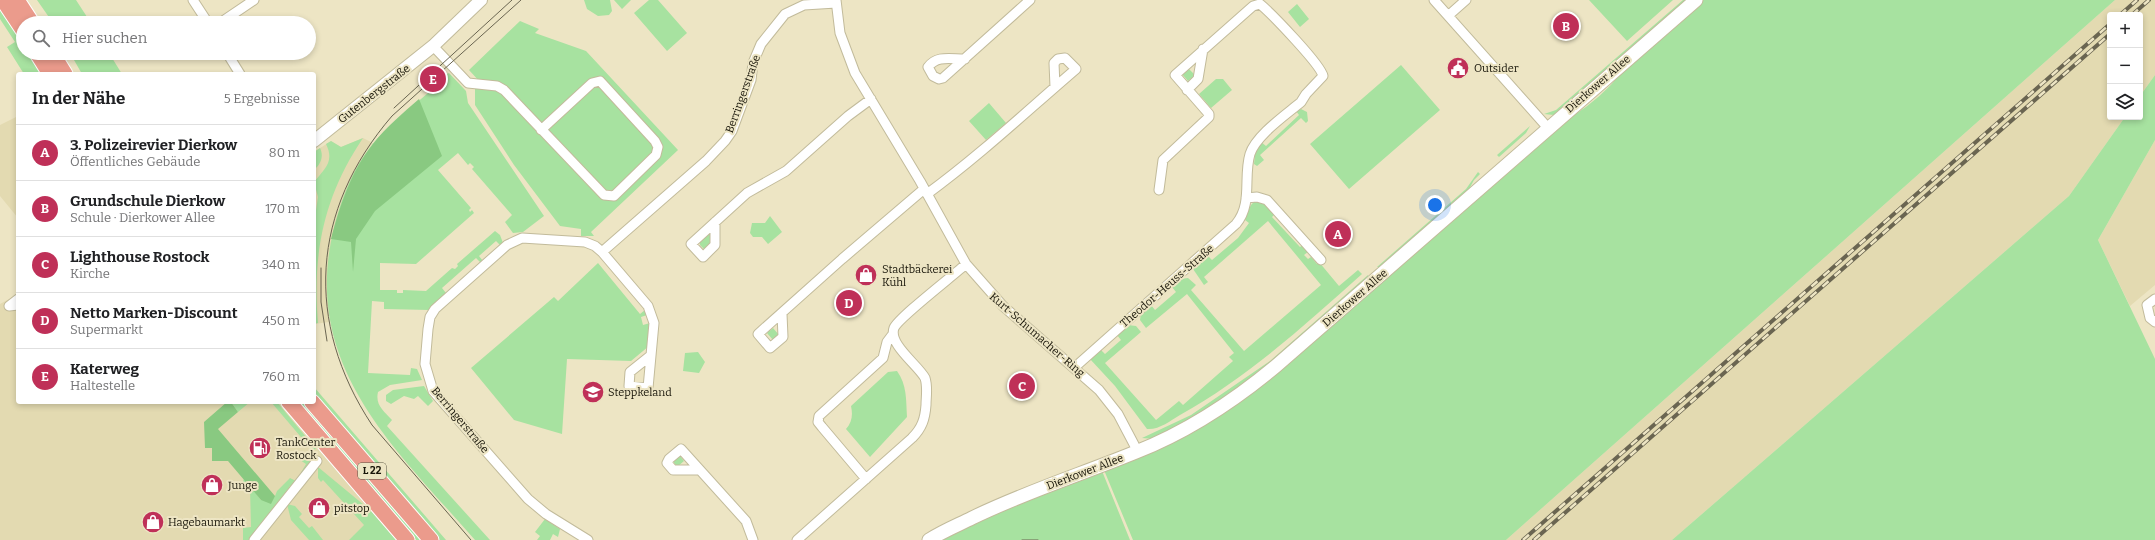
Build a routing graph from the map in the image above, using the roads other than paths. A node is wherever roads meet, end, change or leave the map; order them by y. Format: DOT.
graph roads {
  1 [pos="3,0"];
  2 [pos="17,0"];
  3 [pos="193,0"];
  4 [pos="254,0"];
  5 [pos="481,0"];
  6 [pos="1030,0"];
  7 [pos="1434,0"];
  8 [pos="1466,0"];
  9 [pos="1696,0"];
  10 [pos="836,1"];
  11 [pos="1449,15"];
  12 [pos="27,16"];
  13 [pos="203,16"];
  14 [pos="230,16"];
  15 [pos="16,20"];
  16 [pos="434,46"];
  17 [pos="1203,49"];
  18 [pos="965,59"];
  19 [pos="41,60"];
  20 [pos="57,60"];
  21 [pos="231,60"];
  22 [pos="49,72"];
  23 [pos="65,72"];
  24 [pos="239,72"];
  25 [pos="1055,87"];
  26 [pos="1187,90"];
  27 [pos="871,99"];
  28 [pos="1548,128"];
  29 [pos="541,130"];
  30 [pos="316,139"];
  31 [pos="1159,190"];
  32 [pos="926,192"];
  33 [pos="1246,198"];
  34 [pos="715,222"];
  35 [pos="602,252"];
  36 [pos="1321,260"];
  37 [pos="966,264"];
  38 [pos="2155,299"];
  39 [pos="782,314"];
  40 [pos="2154,322"];
  41 [pos="893,334"];
  42 [pos="650,356"];
  43 [pos="1075,367"];
  44 [pos="290,404"];
  45 [pos="314,404"];
  46 [pos="1138,452"];
  47 [pos="316,461"];
  48 [pos="699,470"];
  49 [pos="866,479"];
  50 [pos="966,521"];
  51 [pos="254,540"];
  52 [pos="407,540"];
  53 [pos="431,540"];
  54 [pos="588,540"];
  55 [pos="753,540"];
  56 [pos="797,540"];
  57 [pos="929,540"];
  58 [pos="936,540"];
  1 -- 15 [label="main road"];
  2 -- 12 [label="main road"];
  3 -- 13 [label="street"];
  4 -- 14 [label="street"];
  5 -- 16 [label="street, Gutenbergstraße"];
  6 -- 18 [label="street"];
  7 -- 11 [label="street"];
  8 -- 11 [label="street"];
  9 -- 28 [label="main road, Dierkower Allee"];
  10 -- 27 [label="street, Kurt-Schumacher-Ring"];
  10 -- 35 [label="street, Berringerstraße"];
  11 -- 28 [label="street"];
  16 -- 29 [label="street"];
  16 -- 30 [label="street, Gutenbergstraße"];
  17 -- 26 [label="street"];
  17 -- 26 [label="street, Theodor-Heuss-Straße"];
  17 -- 33 [label="street, Theodor-Heuss-Straße"];
  19 -- 22 [label="main road"];
  20 -- 23 [label="main road"];
  21 -- 24 [label="street"];
  25 -- 32 [label="street"];
  26 -- 31 [label="street, Theodor-Heuss-Straße"];
  27 -- 32 [label="street, Kurt-Schumacher-Ring"];
  27 -- 34 [label="street"];
  28 -- 46 [label="main road, Dierkower Allee"];
  29 -- 29 [label="street"];
  32 -- 37 [label="street, Kurt-Schumacher-Ring"];
  32 -- 39 [label="street"];
  33 -- 36 [label="street"];
  33 -- 43 [label="street, Theodor-Heuss-Straße"];
  35 -- 42 [label="street, Berringerstraße"];
  35 -- 54 [label="street, Berringerstraße"];
  37 -- 41 [label="street"];
  37 -- 43 [label="street, Kurt-Schumacher-Ring"];
  38 -- 40 [label="street"];
  41 -- 49 [label="street"];
  41 -- 49 [label="street"];
  43 -- 46 [label="street, Kurt-Schumacher-Ring"];
  44 -- 52 [label="main road, L 22"];
  45 -- 53 [label="main road, L 22"];
  46 -- 50 [label="main road, Dierkower Allee"];
  47 -- 51 [label="street"];
  48 -- 55 [label="street"];
  49 -- 56 [label="street"];
  50 -- 57 [label="main road, Dierkower Allee"];
  50 -- 58 [label="main road, Dierkower Allee"];
}
